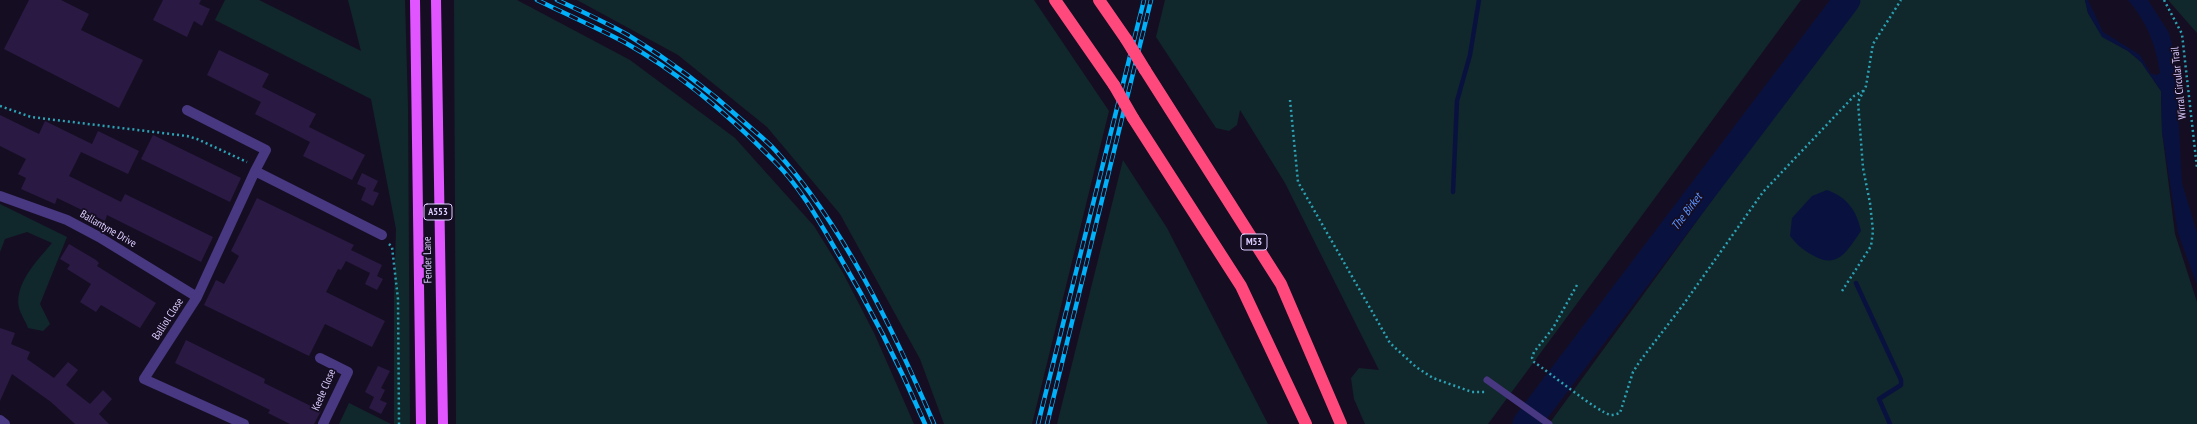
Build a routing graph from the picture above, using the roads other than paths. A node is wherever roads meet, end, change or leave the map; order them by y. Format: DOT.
graph roads {
  1 [pos="415,0"];
  2 [pos="436,0"];
  3 [pos="1055,0"];
  4 [pos="1099,0"];
  5 [pos="187,110"];
  6 [pos="257,169"];
  7 [pos="0,196"];
  8 [pos="382,235"];
  9 [pos="197,297"];
  10 [pos="320,358"];
  11 [pos="1486,380"];
  12 [pos="0,420"];
  13 [pos="6,424"];
  14 [pos="244,424"];
  15 [pos="323,424"];
  16 [pos="421,424"];
  17 [pos="443,424"];
  18 [pos="1306,424"];
  19 [pos="1341,424"];
  20 [pos="1549,424"];
  1 -- 16 [label="main road, Fender Lane / A553"];
  2 -- 17 [label="main road, Fender Lane / A553"];
  3 -- 18 [label="highway, bridge"];
  4 -- 19 [label="highway, M53, bridge"];
  5 -- 6 [label="street, Balliol Close"];
  6 -- 8 [label="street"];
  6 -- 9 [label="street, Balliol Close"];
  7 -- 9 [label="street, Ballantyne Drive"];
  9 -- 14 [label="street, Balliol Close"];
  10 -- 15 [label="street, Keele Close"];
  11 -- 20 [label="lane"];
  12 -- 13 [label="street"];
}
